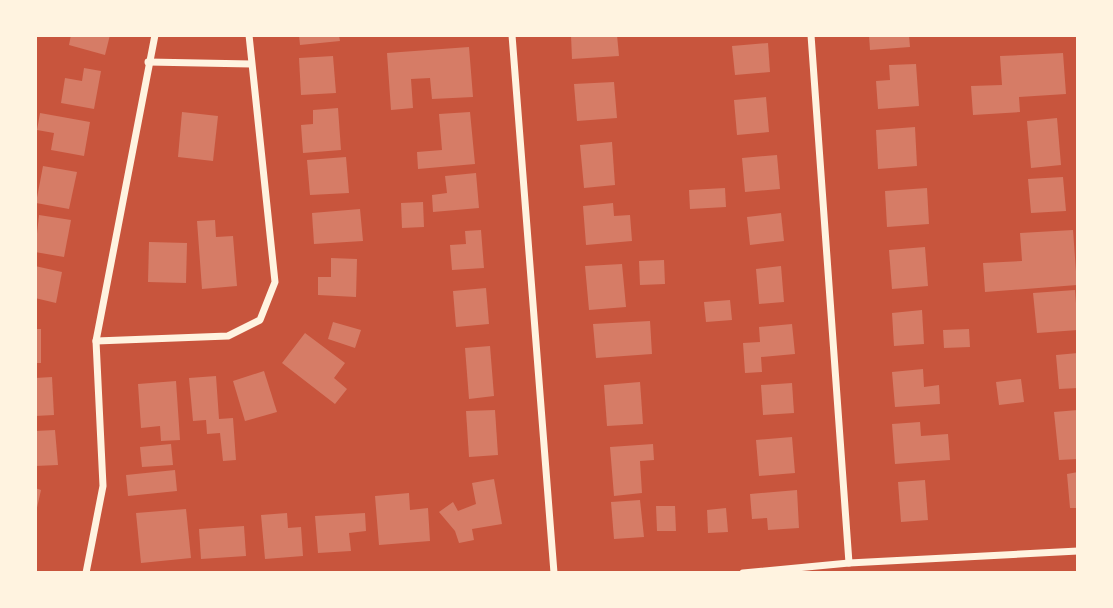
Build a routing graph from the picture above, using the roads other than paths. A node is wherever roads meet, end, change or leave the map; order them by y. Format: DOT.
graph roads {
  1 [pos="155,35"];
  2 [pos="249,35"];
  3 [pos="512,35"];
  4 [pos="811,35"];
  5 [pos="148,62"];
  6 [pos="251,64"];
  7 [pos="96,341"];
  8 [pos="1078,551"];
  9 [pos="849,563"];
  10 [pos="86,573"];
  11 [pos="554,573"];
  12 [pos="743,573"];
  1 -- 5 [label="street"];
  2 -- 6 [label="street"];
  3 -- 11 [label="street"];
  4 -- 9 [label="street"];
  5 -- 6 [label="street"];
  5 -- 7 [label="street"];
  6 -- 7 [label="street"];
  7 -- 10 [label="street"];
  8 -- 9 [label="street"];
  9 -- 12 [label="street"];
}
